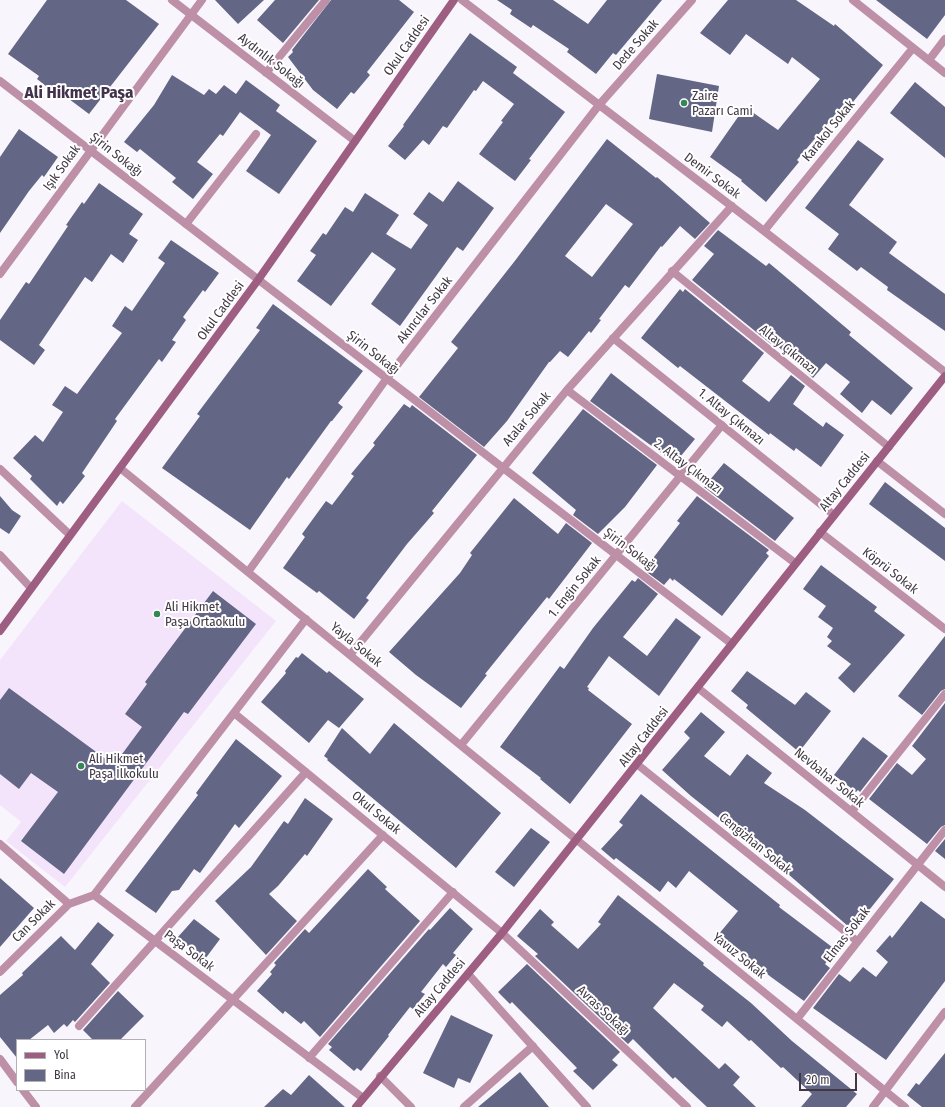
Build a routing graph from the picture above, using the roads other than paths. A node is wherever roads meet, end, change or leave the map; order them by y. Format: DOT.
graph roads {
  1 [pos="172,0"];
  2 [pos="202,0"];
  3 [pos="326,0"];
  4 [pos="454,0"];
  5 [pos="462,0"];
  6 [pos="692,0"];
  7 [pos="853,0"];
  8 [pos="191,15"];
  9 [pos="945,39"];
  10 [pos="913,48"];
  11 [pos="928,60"];
  12 [pos="266,73"];
  13 [pos="945,73"];
  14 [pos="0,81"];
  15 [pos="599,105"];
  16 [pos="256,134"];
  17 [pos="355,141"];
  18 [pos="90,150"];
  19 [pos="732,206"];
  20 [pos="186,224"];
  21 [pos="764,231"];
  22 [pos="672,271"];
  23 [pos="0,274"];
  24 [pos="258,280"];
  25 [pos="613,338"];
  26 [pos="945,372"];
  27 [pos="945,376"];
  28 [pos="387,378"];
  29 [pos="567,390"];
  30 [pos="722,425"];
  31 [pos="889,447"];
  32 [pos="877,461"];
  33 [pos="120,468"];
  34 [pos="502,468"];
  35 [pos="0,469"];
  36 [pos="681,476"];
  37 [pos="945,514"];
  38 [pos="834,515"];
  39 [pos="820,532"];
  40 [pos="70,535"];
  41 [pos="0,555"];
  42 [pos="616,555"];
  43 [pos="795,563"];
  44 [pos="248,572"];
  45 [pos="31,588"];
  46 [pos="306,619"];
  47 [pos="945,629"];
  48 [pos="0,631"];
  49 [pos="732,644"];
  50 [pos="350,655"];
  51 [pos="698,688"];
  52 [pos="945,694"];
  53 [pos="234,713"];
  54 [pos="460,745"];
  55 [pos="638,765"];
  56 [pos="306,772"];
  57 [pos="852,811"];
  58 [pos="945,830"];
  59 [pos="383,835"];
  60 [pos="577,840"];
  61 [pos="0,844"];
  62 [pos="917,865"];
  63 [pos="945,886"];
  64 [pos="453,892"];
  65 [pos="94,895"];
  66 [pos="69,904"];
  67 [pos="502,933"];
  68 [pos="155,941"];
  69 [pos="857,941"];
  70 [pos="0,972"];
  71 [pos="468,974"];
  72 [pos="233,1000"];
  73 [pos="945,1012"];
  74 [pos="796,1019"];
  75 [pos="79,1026"];
  76 [pos="533,1046"];
  77 [pos="309,1058"];
  78 [pos="0,1059"];
  79 [pos="380,1076"];
  80 [pos="16,1081"];
  81 [pos="24,1091"];
  82 [pos="885,1091"];
  83 [pos="363,1098"];
  84 [pos="36,1107"];
  85 [pos="135,1107"];
  86 [pos="356,1107"];
  87 [pos="411,1107"];
  88 [pos="464,1107"];
  89 [pos="587,1107"];
  90 [pos="687,1107"];
  91 [pos="873,1107"];
  92 [pos="905,1107"];
  1 -- 8 [label="street, Aydınlık Sokağı"];
  2 -- 8 [label="street, Işık Sokak"];
  3 -- 12 [label="street"];
  4 -- 17 [label="main road, Okul Caddesi"];
  5 -- 15 [label="street, Demir Sokak"];
  6 -- 15 [label="street, Dede Sokak"];
  7 -- 10 [label="street"];
  8 -- 12 [label="street, Aydınlık Sokağı"];
  8 -- 18 [label="street, Işık Sokak"];
  9 -- 11 [label="street"];
  10 -- 11 [label="street"];
  10 -- 21 [label="street, Karakol Sokak"];
  11 -- 13 [label="street"];
  12 -- 17 [label="street, Aydınlık Sokağı"];
  14 -- 18 [label="street, Şirin Sokağı"];
  15 -- 19 [label="street, Demir Sokak"];
  15 -- 28 [label="street, Akıncılar Sokak"];
  16 -- 20 [label="street"];
  17 -- 24 [label="main road, Okul Caddesi"];
  18 -- 20 [label="street, Şirin Sokağı"];
  18 -- 23 [label="street, Işık Sokak"];
  19 -- 21 [label="street, Demir Sokak"];
  19 -- 22 [label="street, Atalar Sokak"];
  20 -- 24 [label="street, Şirin Sokağı"];
  21 -- 26 [label="street, Demir Sokak"];
  22 -- 25 [label="street, Atalar Sokak"];
  22 -- 31 [label="street, Altay Çıkmazı"];
  24 -- 28 [label="street, Şirin Sokağı"];
  24 -- 33 [label="main road, Okul Caddesi"];
  25 -- 29 [label="street, Atalar Sokak"];
  25 -- 30 [label="street, 1. Altay Çıkmazı"];
  27 -- 31 [label="main road, Altay Caddesi"];
  28 -- 34 [label="street, Şirin Sokağı"];
  28 -- 44 [label="street, Akıncılar Sokak"];
  29 -- 34 [label="street, Atalar Sokak"];
  29 -- 36 [label="street, 2. Altay Çıkmazı"];
  30 -- 36 [label="street, 1. Engin Sokak"];
  30 -- 38 [label="street, 1. Altay Çıkmazı"];
  31 -- 32 [label="main road, Altay Caddesi"];
  32 -- 37 [label="street"];
  32 -- 38 [label="main road, Altay Caddesi"];
  33 -- 40 [label="main road, Okul Caddesi"];
  33 -- 44 [label="street, Yayla Sokak"];
  34 -- 42 [label="street, Şirin Sokağı"];
  34 -- 50 [label="street, Atalar Sokak"];
  35 -- 40 [label="street"];
  36 -- 42 [label="street, 1. Engin Sokak"];
  36 -- 43 [label="street, 2. Altay Çıkmazı"];
  38 -- 39 [label="main road, Altay Caddesi"];
  39 -- 43 [label="main road, Altay Caddesi"];
  39 -- 47 [label="street, Köprü Sokak"];
  40 -- 45 [label="main road, Okul Caddesi"];
  41 -- 45 [label="street"];
  42 -- 49 [label="street, Şirin Sokağı"];
  42 -- 54 [label="street, 1. Engin Sokak"];
  43 -- 49 [label="main road, Altay Caddesi"];
  44 -- 46 [label="street, Yayla Sokak"];
  45 -- 48 [label="main road, Okul Caddesi"];
  46 -- 50 [label="street, Yayla Sokak"];
  46 -- 53 [label="street"];
  49 -- 51 [label="main road, Altay Caddesi"];
  50 -- 54 [label="street, Yayla Sokak"];
  51 -- 55 [label="main road, Altay Caddesi"];
  51 -- 57 [label="street, Nevbahar Sokak"];
  52 -- 57 [label="street"];
  53 -- 56 [label="street, Okul Sokak"];
  53 -- 65 [label="street"];
  54 -- 60 [label="street, Yayla Sokak"];
  55 -- 60 [label="main road, Altay Caddesi"];
  55 -- 69 [label="street, Cengizhan Sokak"];
  56 -- 59 [label="street, Okul Sokak"];
  56 -- 68 [label="street"];
  57 -- 62 [label="street, Nevbahar Sokak"];
  58 -- 62 [label="street"];
  59 -- 64 [label="street, Okul Sokak"];
  59 -- 72 [label="street"];
  60 -- 67 [label="main road, Altay Caddesi"];
  60 -- 74 [label="street, Yavuz Sokak"];
  61 -- 66 [label="street"];
  62 -- 63 [label="street, Nevbahar Sokak"];
  62 -- 69 [label="street, Elmas Sokak"];
  64 -- 67 [label="street, Okul Sokak"];
  64 -- 77 [label="street"];
  65 -- 66 [label="street"];
  65 -- 68 [label="street, Paşa Sokak"];
  66 -- 70 [label="street, Can Sokak"];
  67 -- 71 [label="main road, Altay Caddesi"];
  67 -- 90 [label="street, Avras Sokağı"];
  68 -- 72 [label="street, Paşa Sokak"];
  68 -- 75 [label="street"];
  69 -- 74 [label="street, Elmas Sokak"];
  71 -- 76 [label="street"];
  71 -- 79 [label="main road, Altay Caddesi"];
  72 -- 77 [label="street, Paşa Sokak"];
  72 -- 85 [label="street"];
  73 -- 82 [label="street"];
  74 -- 82 [label="street, Yavuz Sokak"];
  76 -- 88 [label="street"];
  76 -- 89 [label="street"];
  77 -- 83 [label="street, Paşa Sokak"];
  78 -- 80 [label="street"];
  79 -- 83 [label="main road, Altay Caddesi"];
  79 -- 87 [label="street"];
  81 -- 84 [label="street"];
  82 -- 91 [label="street"];
  82 -- 92 [label="street, Yavuz Sokak"];
  83 -- 86 [label="main road, Altay Caddesi"];
}
